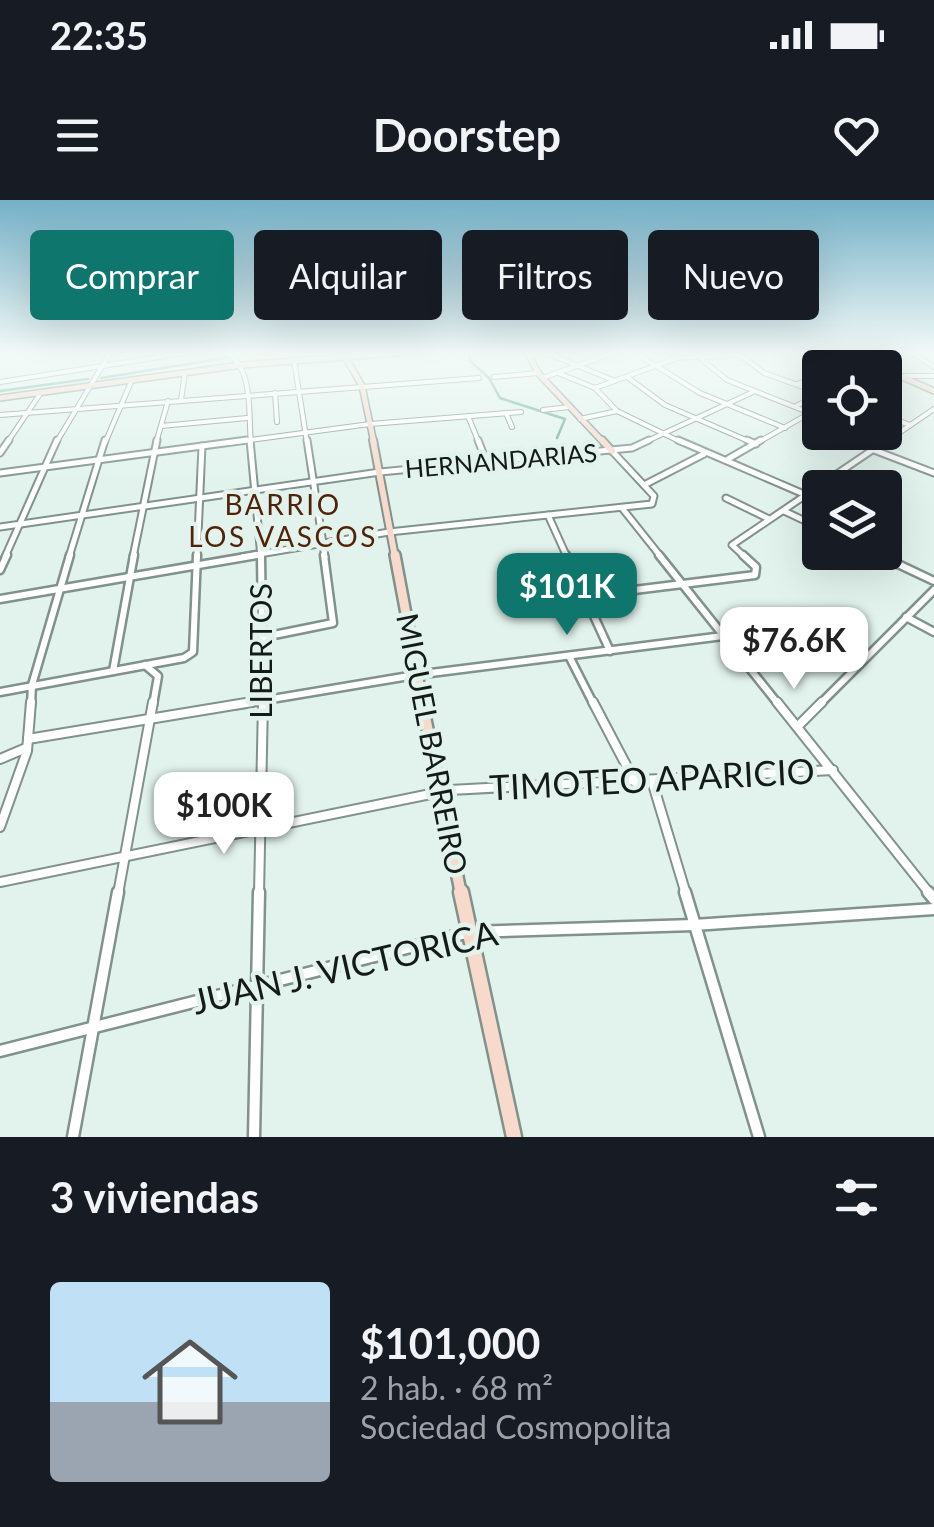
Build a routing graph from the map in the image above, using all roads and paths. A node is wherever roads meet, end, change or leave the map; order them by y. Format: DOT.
graph roads {
  1 [pos="38,397"];
  2 [pos="83,397"];
  3 [pos="126,397"];
  4 [pos="181,397"];
  5 [pos="223,397"];
  6 [pos="246,397"];
  7 [pos="275,397"];
  8 [pos="305,397"];
  9 [pos="364,397"];
  10 [pos="559,397"];
  11 [pos="603,397"];
  12 [pos="653,397"];
  13 [pos="710,397"];
  14 [pos="743,397"];
  15 [pos="766,397"];
  16 [pos="180,400"];
  17 [pos="168,402"];
  18 [pos="802,403"];
  19 [pos="123,405"];
  20 [pos="726,405"];
  21 [pos="795,407"];
  22 [pos="569,408"];
  23 [pos="76,409"];
  24 [pos="543,410"];
  25 [pos="934,410"];
  26 [pos="618,411"];
  27 [pos="520,412"];
  28 [pos="28,413"];
  29 [pos="506,413"];
  30 [pos="0,415"];
  31 [pos="468,416"];
  32 [pos="248,418"];
  33 [pos="580,419"];
  34 [pos="696,420"];
  35 [pos="277,422"];
  36 [pos="902,422"];
  37 [pos="370,424"];
  38 [pos="910,425"];
  39 [pos="160,426"];
  40 [pos="512,426"];
  41 [pos="785,428"];
  42 [pos="902,430"];
  43 [pos="308,432"];
  44 [pos="665,435"];
  45 [pos="250,440"];
  46 [pos="756,444"];
  47 [pos="202,446"];
  48 [pos="873,450"];
  49 [pos="612,451"];
  50 [pos="153,452"];
  51 [pos="0,454"];
  52 [pos="705,454"];
  53 [pos="100,459"];
  54 [pos="728,460"];
  55 [pos="486,462"];
  56 [pos="46,466"];
  57 [pos="843,470"];
  58 [pos="380,472"];
  59 [pos="0,473"];
  60 [pos="934,473"];
  61 [pos="311,482"];
  62 [pos="644,485"];
  63 [pos="256,489"];
  64 [pos="802,493"];
  65 [pos="200,497"];
  66 [pos="726,498"];
  67 [pos="802,498"];
  68 [pos="142,506"];
  69 [pos="622,508"];
  70 [pos="783,510"];
  71 [pos="84,515"];
  72 [pos="548,516"];
  73 [pos="802,519"];
  74 [pos="770,520"];
  75 [pos="21,524"];
  76 [pos="0,528"];
  77 [pos="389,532"];
  78 [pos="323,542"];
  79 [pos="11,546"];
  80 [pos="0,548"];
  81 [pos="261,554"];
  82 [pos="199,565"];
  83 [pos="902,566"];
  84 [pos="0,570"];
  85 [pos="130,576"];
  86 [pos="934,581"];
  87 [pos="682,585"];
  88 [pos="60,588"];
  89 [pos="934,590"];
  90 [pos="586,596"];
  91 [pos="0,599"];
  92 [pos="906,617"];
  93 [pos="934,632"];
  94 [pos="723,636"];
  95 [pos="264,637"];
  96 [pos="610,651"];
  97 [pos="193,652"];
  98 [pos="569,656"];
  99 [pos="144,665"];
  100 [pos="113,671"];
  101 [pos="416,675"];
  102 [pos="32,685"];
  103 [pos="0,692"];
  104 [pos="263,700"];
  105 [pos="150,719"];
  106 [pos="798,726"];
  107 [pos="28,744"];
  108 [pos="0,759"];
  109 [pos="833,770"];
  110 [pos="635,782"];
  111 [pos="652,782"];
  112 [pos="439,792"];
  113 [pos="0,827"];
  114 [pos="263,830"];
  115 [pos="127,858"];
  116 [pos="0,882"];
  117 [pos="934,899"];
  118 [pos="934,908"];
  119 [pos="694,926"];
  120 [pos="470,932"];
  121 [pos="259,985"];
  122 [pos="93,1027"];
  123 [pos="0,1051"];
  124 [pos="73,1137"];
  125 [pos="254,1137"];
  126 [pos="514,1137"];
  127 [pos="759,1137"];
  1 -- 28 [label="street"];
  2 -- 23 [label="street"];
  3 -- 19 [label="street"];
  4 -- 16 [label="street"];
  5 -- 16 [label="street"];
  6 -- 32 [label="street, LIBERTOS"];
  7 -- 35 [label="street"];
  8 -- 43 [label="street"];
  9 -- 37 [label="street, MIGUEL BARREIRO"];
  10 -- 22 [label="street"];
  11 -- 26 [label="street"];
  12 -- 34 [label="street"];
  13 -- 20 [label="street"];
  14 -- 20 [label="street, HERNANDARIAS"];
  15 -- 21 [label="street"];
  16 -- 17 [label="street"];
  17 -- 19 [label="street"];
  17 -- 39 [label="street"];
  18 -- 21 [label="street"];
  19 -- 23 [label="street"];
  19 -- 53 [label="street"];
  20 -- 34 [label="street, HERNANDARIAS"];
  20 -- 41 [label="street"];
  21 -- 41 [label="street"];
  22 -- 24 [label="street"];
  22 -- 33 [label="street"];
  23 -- 28 [label="street"];
  23 -- 56 [label="street"];
  25 -- 38 [label="street"];
  26 -- 33 [label="street"];
  26 -- 44 [label="street"];
  27 -- 29 [label="street"];
  28 -- 30 [label="street"];
  28 -- 51 [label="street"];
  29 -- 31 [label="street"];
  29 -- 40 [label="street"];
  31 -- 37 [label="street"];
  31 -- 55 [label="street"];
  32 -- 39 [label="street"];
  32 -- 45 [label="street, LIBERTOS"];
  33 -- 49 [label="street"];
  34 -- 44 [label="street, HERNANDARIAS"];
  34 -- 46 [label="street"];
  36 -- 38 [label="street"];
  37 -- 43 [label="street"];
  37 -- 58 [label="street, MIGUEL BARREIRO"];
  38 -- 42 [label="street"];
  39 -- 50 [label="street"];
  41 -- 46 [label="street"];
  43 -- 45 [label="street"];
  43 -- 61 [label="street"];
  44 -- 49 [label="street, HERNANDARIAS"];
  44 -- 52 [label="street"];
  45 -- 47 [label="street"];
  45 -- 63 [label="street, LIBERTOS"];
  46 -- 54 [label="street"];
  47 -- 50 [label="street"];
  47 -- 65 [label="street"];
  48 -- 57 [label="street"];
  48 -- 60 [label="street"];
  49 -- 55 [label="street, HERNANDARIAS"];
  49 -- 62 [label="street"];
  50 -- 53 [label="street"];
  50 -- 68 [label="street"];
  52 -- 54 [label="street"];
  52 -- 62 [label="street"];
  53 -- 56 [label="street"];
  53 -- 71 [label="street"];
  54 -- 64 [label="street"];
  55 -- 58 [label="street, HERNANDARIAS"];
  56 -- 59 [label="street"];
  56 -- 75 [label="street"];
  58 -- 61 [label="street, HERNANDARIAS"];
  58 -- 77 [label="street, MIGUEL BARREIRO"];
  61 -- 63 [label="street, HERNANDARIAS"];
  61 -- 78 [label="street"];
  62 -- 69 [label="street"];
  63 -- 65 [label="street, HERNANDARIAS"];
  63 -- 81 [label="street, LIBERTOS"];
  65 -- 68 [label="street, HERNANDARIAS"];
  65 -- 82 [label="street"];
  66 -- 74 [label="street"];
  67 -- 70 [label="street"];
  68 -- 71 [label="street, HERNANDARIAS"];
  68 -- 85 [label="street"];
  69 -- 72 [label="street"];
  69 -- 87 [label="street"];
  70 -- 73 [label="street"];
  70 -- 74 [label="street"];
  71 -- 75 [label="street, HERNANDARIAS"];
  71 -- 88 [label="street"];
  72 -- 77 [label="street"];
  72 -- 90 [label="street"];
  74 -- 87 [label="street"];
  75 -- 76 [label="street, HERNANDARIAS"];
  75 -- 79 [label="street"];
  77 -- 78 [label="street"];
  77 -- 101 [label="street, MIGUEL BARREIRO"];
  78 -- 81 [label="street"];
  78 -- 95 [label="street"];
  79 -- 80 [label="street"];
  79 -- 84 [label="street"];
  81 -- 82 [label="street"];
  81 -- 95 [label="street, LIBERTOS"];
  82 -- 85 [label="street"];
  82 -- 97 [label="street"];
  83 -- 86 [label="street"];
  85 -- 88 [label="street"];
  85 -- 100 [label="street"];
  87 -- 90 [label="street"];
  87 -- 94 [label="street"];
  88 -- 91 [label="street"];
  88 -- 102 [label="street"];
  89 -- 92 [label="street"];
  90 -- 96 [label="street"];
  92 -- 93 [label="street"];
  92 -- 106 [label="street"];
  94 -- 96 [label="street"];
  94 -- 106 [label="street"];
  95 -- 104 [label="street, LIBERTOS"];
  96 -- 98 [label="street"];
  97 -- 99 [label="street"];
  98 -- 101 [label="street"];
  98 -- 110 [label="street"];
  99 -- 100 [label="street"];
  99 -- 105 [label="street"];
  100 -- 102 [label="street"];
  101 -- 104 [label="street"];
  101 -- 112 [label="street, MIGUEL BARREIRO"];
  102 -- 103 [label="street"];
  102 -- 107 [label="street"];
  104 -- 105 [label="street"];
  104 -- 114 [label="street, LIBERTOS"];
  105 -- 107 [label="street"];
  105 -- 115 [label="street"];
  106 -- 109 [label="street"];
  107 -- 108 [label="street"];
  107 -- 113 [label="street"];
  109 -- 111 [label="street, TIMOTEO APARICIO"];
  109 -- 117 [label="street"];
  110 -- 111 [label="street, TIMOTEO APARICIO"];
  110 -- 112 [label="street, TIMOTEO APARICIO"];
  111 -- 119 [label="street"];
  112 -- 114 [label="street, TIMOTEO APARICIO"];
  112 -- 120 [label="street, MIGUEL BARREIRO"];
  114 -- 115 [label="street, TIMOTEO APARICIO"];
  114 -- 121 [label="street, LIBERTOS"];
  115 -- 116 [label="street, TIMOTEO APARICIO"];
  115 -- 122 [label="street"];
  118 -- 119 [label="street, JUAN J. VICTORICA"];
  119 -- 120 [label="street, JUAN J. VICTORICA"];
  119 -- 127 [label="street"];
  120 -- 121 [label="street, JUAN J. VICTORICA"];
  120 -- 126 [label="street, MIGUEL BARREIRO"];
  121 -- 122 [label="street, JUAN J. VICTORICA"];
  121 -- 125 [label="street, LIBERTOS"];
  122 -- 123 [label="street, JUAN J. VICTORICA"];
  122 -- 124 [label="street"];
}
